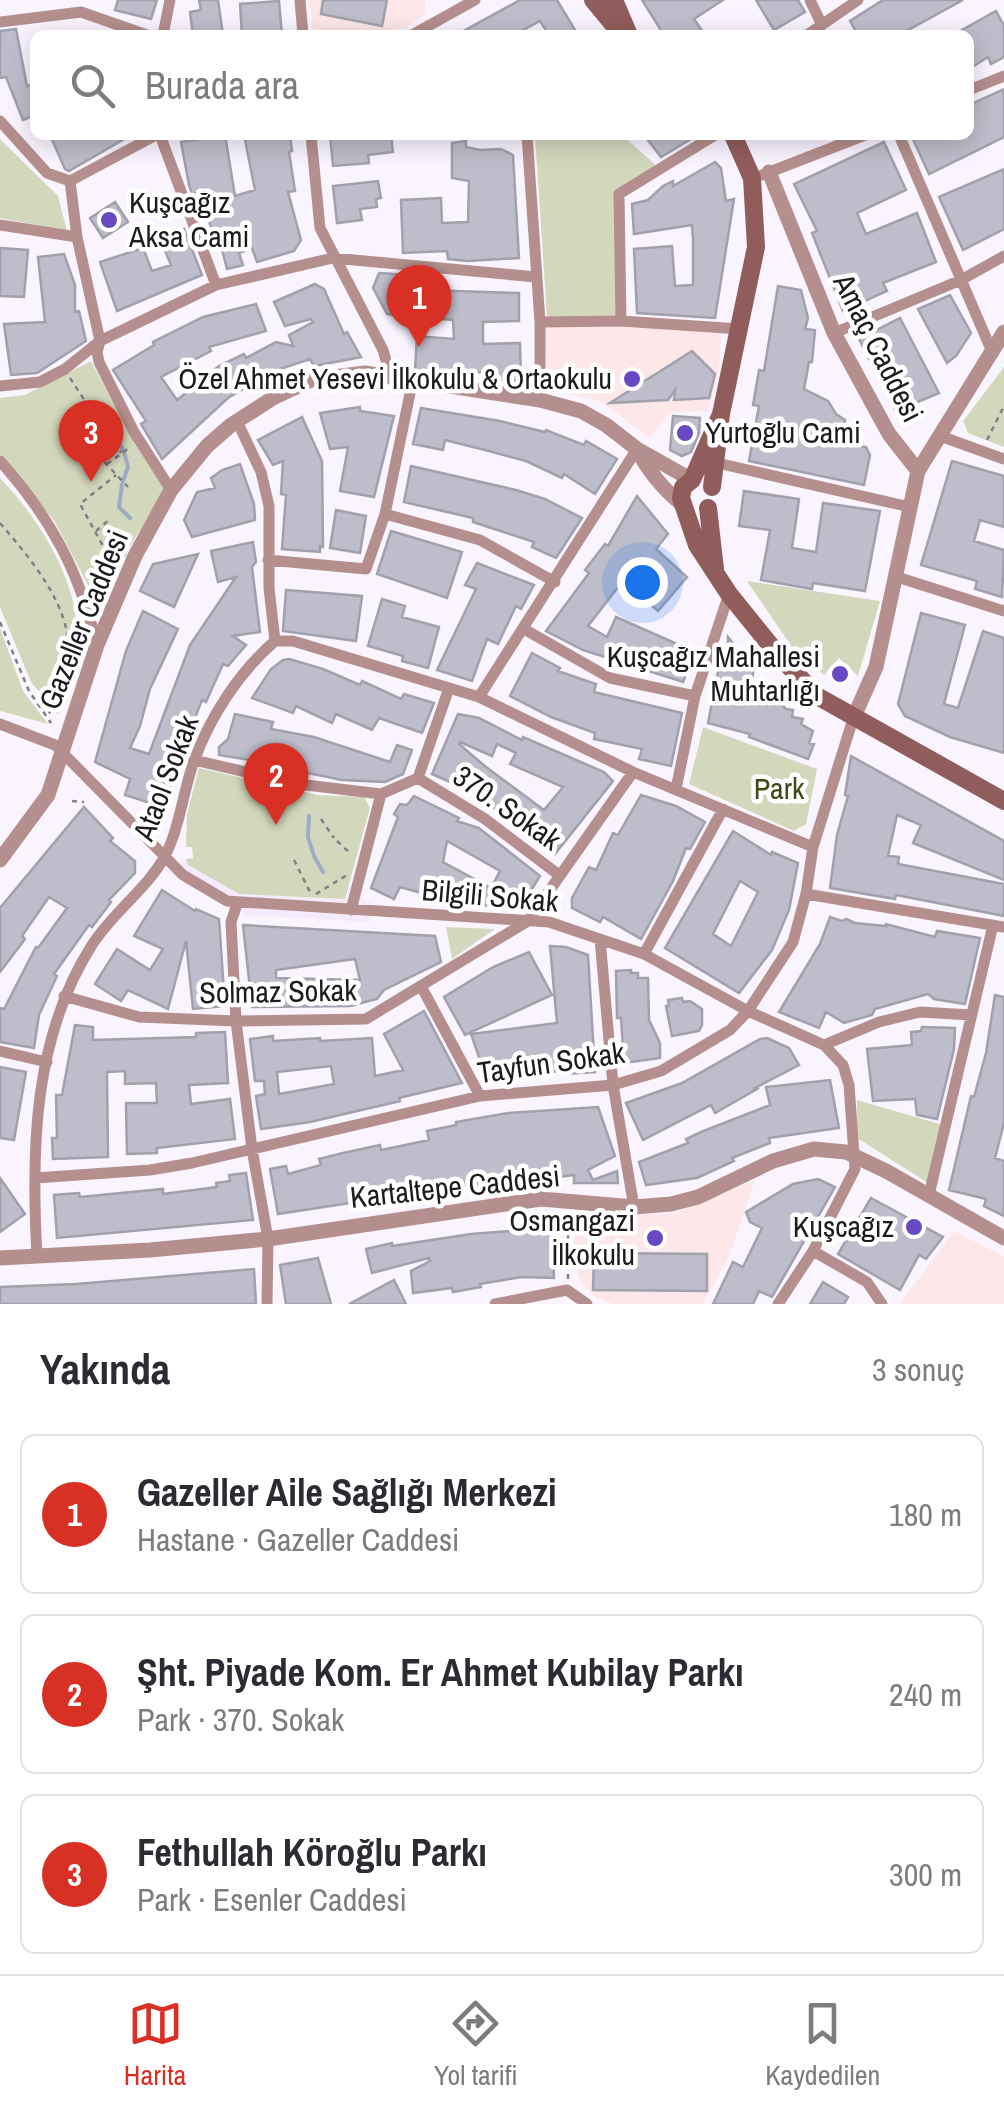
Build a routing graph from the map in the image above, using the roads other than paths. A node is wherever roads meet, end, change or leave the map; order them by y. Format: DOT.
graph roads {
  1 [pos="170,0"];
  2 [pos="300,0"];
  3 [pos="476,0"];
  4 [pos="593,0"];
  5 [pos="810,0"];
  6 [pos="858,0"];
  7 [pos="618,1"];
  8 [pos="0,22"];
  9 [pos="822,25"];
  10 [pos="132,30"];
  11 [pos="165,30"];
  12 [pos="303,30"];
  13 [pos="421,30"];
  14 [pos="621,30"];
  15 [pos="625,30"];
  16 [pos="814,30"];
  17 [pos="1004,76"];
  18 [pos="974,88"];
  19 [pos="0,122"];
  20 [pos="148,140"];
  21 [pos="160,140"];
  22 [pos="311,140"];
  23 [pos="527,140"];
  24 [pos="707,140"];
  25 [pos="736,140"];
  26 [pos="852,140"];
  27 [pos="901,140"];
  28 [pos="761,175"];
  29 [pos="70,181"];
  30 [pos="0,226"];
  31 [pos="76,238"];
  32 [pos="1004,256"];
  33 [pos="333,258"];
  34 [pos="536,277"];
  35 [pos="961,280"];
  36 [pos="216,284"];
  37 [pos="540,322"];
  38 [pos="621,322"];
  39 [pos="740,328"];
  40 [pos="1004,332"];
  41 [pos="834,334"];
  42 [pos="100,340"];
  43 [pos="993,354"];
  44 [pos="390,374"];
  45 [pos="413,379"];
  46 [pos="0,386"];
  47 [pos="540,400"];
  48 [pos="721,414"];
  49 [pos="237,421"];
  50 [pos="940,436"];
  51 [pos="638,449"];
  52 [pos="1004,458"];
  53 [pos="0,461"];
  54 [pos="716,463"];
  55 [pos="918,471"];
  56 [pos="692,480"];
  57 [pos="712,487"];
  58 [pos="172,490"];
  59 [pos="910,507"];
  60 [pos="687,508"];
  61 [pos="708,508"];
  62 [pos="385,514"];
  63 [pos="268,560"];
  64 [pos="716,574"];
  65 [pos="897,577"];
  66 [pos="555,582"];
  67 [pos="730,594"];
  68 [pos="1004,611"];
  69 [pos="524,629"];
  70 [pos="274,641"];
  71 [pos="97,645"];
  72 [pos="450,688"];
  73 [pos="480,696"];
  74 [pos="695,696"];
  75 [pos="853,719"];
  76 [pos="0,724"];
  77 [pos="62,753"];
  78 [pos="194,760"];
  79 [pos="633,772"];
  80 [pos="418,778"];
  81 [pos="676,789"];
  82 [pos="381,794"];
  83 [pos="1004,801"];
  84 [pos="723,809"];
  85 [pos="812,846"];
  86 [pos="165,856"];
  87 [pos="0,860"];
  88 [pos="559,875"];
  89 [pos="806,894"];
  90 [pos="237,904"];
  91 [pos="351,910"];
  92 [pos="528,921"];
  93 [pos="998,926"];
  94 [pos="600,939"];
  95 [pos="644,954"];
  96 [pos="421,986"];
  97 [pos="64,996"];
  98 [pos="748,1010"];
  99 [pos="971,1015"];
  100 [pos="236,1021"];
  101 [pos="824,1045"];
  102 [pos="0,1051"];
  103 [pos="47,1062"];
  104 [pos="613,1085"];
  105 [pos="480,1096"];
  106 [pos="252,1149"];
  107 [pos="857,1158"];
  108 [pos="35,1178"];
  109 [pos="928,1195"];
  110 [pos="634,1206"];
  111 [pos="1004,1238"];
  112 [pos="268,1239"];
  113 [pos="813,1251"];
  114 [pos="37,1256"];
  115 [pos="0,1258"];
  116 [pos="267,1304"];
  117 [pos="494,1304"];
  118 [pos="587,1304"];
  119 [pos="778,1304"];
  120 [pos="882,1304"];
  1 -- 11 [label="street"];
  2 -- 12 [label="street"];
  3 -- 13 [label="street"];
  4 -- 14 [label="main road"];
  5 -- 9 [label="street"];
  6 -- 9 [label="street"];
  7 -- 15 [label="main road"];
  8 -- 10 [label="street"];
  9 -- 16 [label="street"];
  17 -- 18 [label="street"];
  19 -- 29 [label="street"];
  20 -- 29 [label="street"];
  21 -- 36 [label="street"];
  22 -- 33 [label="street"];
  23 -- 34 [label="street"];
  24 -- 38 [label="street"];
  25 -- 28 [label="main road"];
  26 -- 28 [label="street"];
  27 -- 35 [label="street"];
  28 -- 39 [label="main road"];
  28 -- 41 [label="street, Amaç Caddesi"];
  29 -- 31 [label="street"];
  30 -- 31 [label="street"];
  31 -- 42 [label="street"];
  32 -- 35 [label="street"];
  33 -- 34 [label="street"];
  33 -- 36 [label="street"];
  33 -- 44 [label="street"];
  34 -- 37 [label="street"];
  35 -- 41 [label="street"];
  35 -- 43 [label="street"];
  36 -- 42 [label="street"];
  37 -- 38 [label="street"];
  37 -- 47 [label="street"];
  38 -- 39 [label="street"];
  39 -- 48 [label="main road"];
  40 -- 43 [label="street"];
  41 -- 55 [label="street, Amaç Caddesi"];
  42 -- 46 [label="street"];
  42 -- 58 [label="street"];
  43 -- 50 [label="street"];
  44 -- 45 [label="street, Gazeller Caddesi"];
  44 -- 49 [label="street, Gazeller Caddesi"];
  45 -- 47 [label="street, Gazeller Caddesi"];
  45 -- 62 [label="street"];
  47 -- 51 [label="street, Gazeller Caddesi"];
  48 -- 54 [label="main road"];
  48 -- 56 [label="main road"];
  49 -- 58 [label="street, Gazeller Caddesi"];
  49 -- 63 [label="street"];
  50 -- 52 [label="street"];
  50 -- 55 [label="street"];
  51 -- 56 [label="street, Gazeller Caddesi"];
  51 -- 60 [label="street, Gazeller Caddesi"];
  51 -- 66 [label="street"];
  53 -- 71 [label="street"];
  54 -- 57 [label="main road"];
  54 -- 59 [label="street"];
  55 -- 59 [label="street"];
  56 -- 57 [label="main road"];
  56 -- 60 [label="main road"];
  57 -- 61 [label="main road"];
  58 -- 71 [label="street, Gazeller Caddesi"];
  59 -- 65 [label="street"];
  60 -- 61 [label="main road"];
  60 -- 64 [label="main road, Gazeller Caddesi"];
  61 -- 64 [label="main road, Gazeller Caddesi"];
  62 -- 63 [label="street"];
  62 -- 66 [label="street"];
  63 -- 70 [label="street"];
  64 -- 67 [label="main road, Gazeller Caddesi"];
  65 -- 68 [label="street"];
  65 -- 75 [label="street"];
  66 -- 69 [label="street"];
  67 -- 74 [label="street"];
  67 -- 75 [label="main road, Gazeller Caddesi"];
  69 -- 73 [label="street"];
  69 -- 74 [label="street"];
  70 -- 72 [label="street"];
  70 -- 78 [label="street, Ataol Sokak"];
  71 -- 77 [label="street, Gazeller Caddesi"];
  72 -- 73 [label="street"];
  72 -- 80 [label="street"];
  73 -- 79 [label="street"];
  74 -- 81 [label="street"];
  75 -- 83 [label="main road, Gazeller Caddesi"];
  75 -- 85 [label="street, Tayfun Sokak"];
  76 -- 77 [label="street, Bilgili Sokak"];
  77 -- 86 [label="street, Bilgili Sokak"];
  77 -- 87 [label="street, Gazeller Caddesi"];
  78 -- 82 [label="street"];
  78 -- 86 [label="street, Ataol Sokak"];
  79 -- 81 [label="street"];
  79 -- 88 [label="street, Solmaz Sokak"];
  80 -- 82 [label="street, 370. Sokak"];
  80 -- 88 [label="street, 370. Sokak"];
  81 -- 84 [label="street"];
  82 -- 91 [label="street"];
  84 -- 85 [label="street"];
  84 -- 95 [label="street"];
  85 -- 89 [label="street, Tayfun Sokak"];
  86 -- 90 [label="street, Bilgili Sokak"];
  86 -- 97 [label="street, Ataol Sokak"];
  88 -- 92 [label="street, Solmaz Sokak"];
  89 -- 93 [label="street"];
  89 -- 98 [label="street, Tayfun Sokak"];
  90 -- 91 [label="street, Bilgili Sokak"];
  90 -- 100 [label="street"];
  91 -- 92 [label="street, Bilgili Sokak"];
  92 -- 94 [label="street, Bilgili Sokak"];
  92 -- 96 [label="street, Solmaz Sokak"];
  93 -- 99 [label="street"];
  94 -- 95 [label="street, Bilgili Sokak"];
  94 -- 104 [label="street"];
  95 -- 98 [label="street, Bilgili Sokak"];
  96 -- 100 [label="street, Solmaz Sokak"];
  96 -- 105 [label="street"];
  97 -- 100 [label="street, Solmaz Sokak"];
  97 -- 103 [label="street, Ataol Sokak"];
  98 -- 101 [label="street, Bilgili Sokak"];
  98 -- 104 [label="street, Tayfun Sokak"];
  99 -- 101 [label="street"];
  99 -- 109 [label="street"];
  100 -- 106 [label="street"];
  101 -- 107 [label="street"];
  102 -- 103 [label="street"];
  103 -- 108 [label="street, Ataol Sokak"];
  104 -- 105 [label="street, Tayfun Sokak"];
  104 -- 110 [label="street"];
  105 -- 106 [label="street, Tayfun Sokak"];
  106 -- 108 [label="street, Tayfun Sokak"];
  106 -- 112 [label="street"];
  107 -- 109 [label="street, Kartaltepe Caddesi"];
  107 -- 110 [label="street, Kartaltepe Caddesi"];
  107 -- 113 [label="street"];
  108 -- 114 [label="street, Ataol Sokak"];
  109 -- 111 [label="street, Kartaltepe Caddesi"];
  110 -- 112 [label="street, Kartaltepe Caddesi"];
  112 -- 114 [label="street, Kartaltepe Caddesi"];
  112 -- 116 [label="street"];
  113 -- 119 [label="street"];
  113 -- 120 [label="street"];
  114 -- 115 [label="street, Kartaltepe Caddesi"];
  117 -- 118 [label="street"];
}
